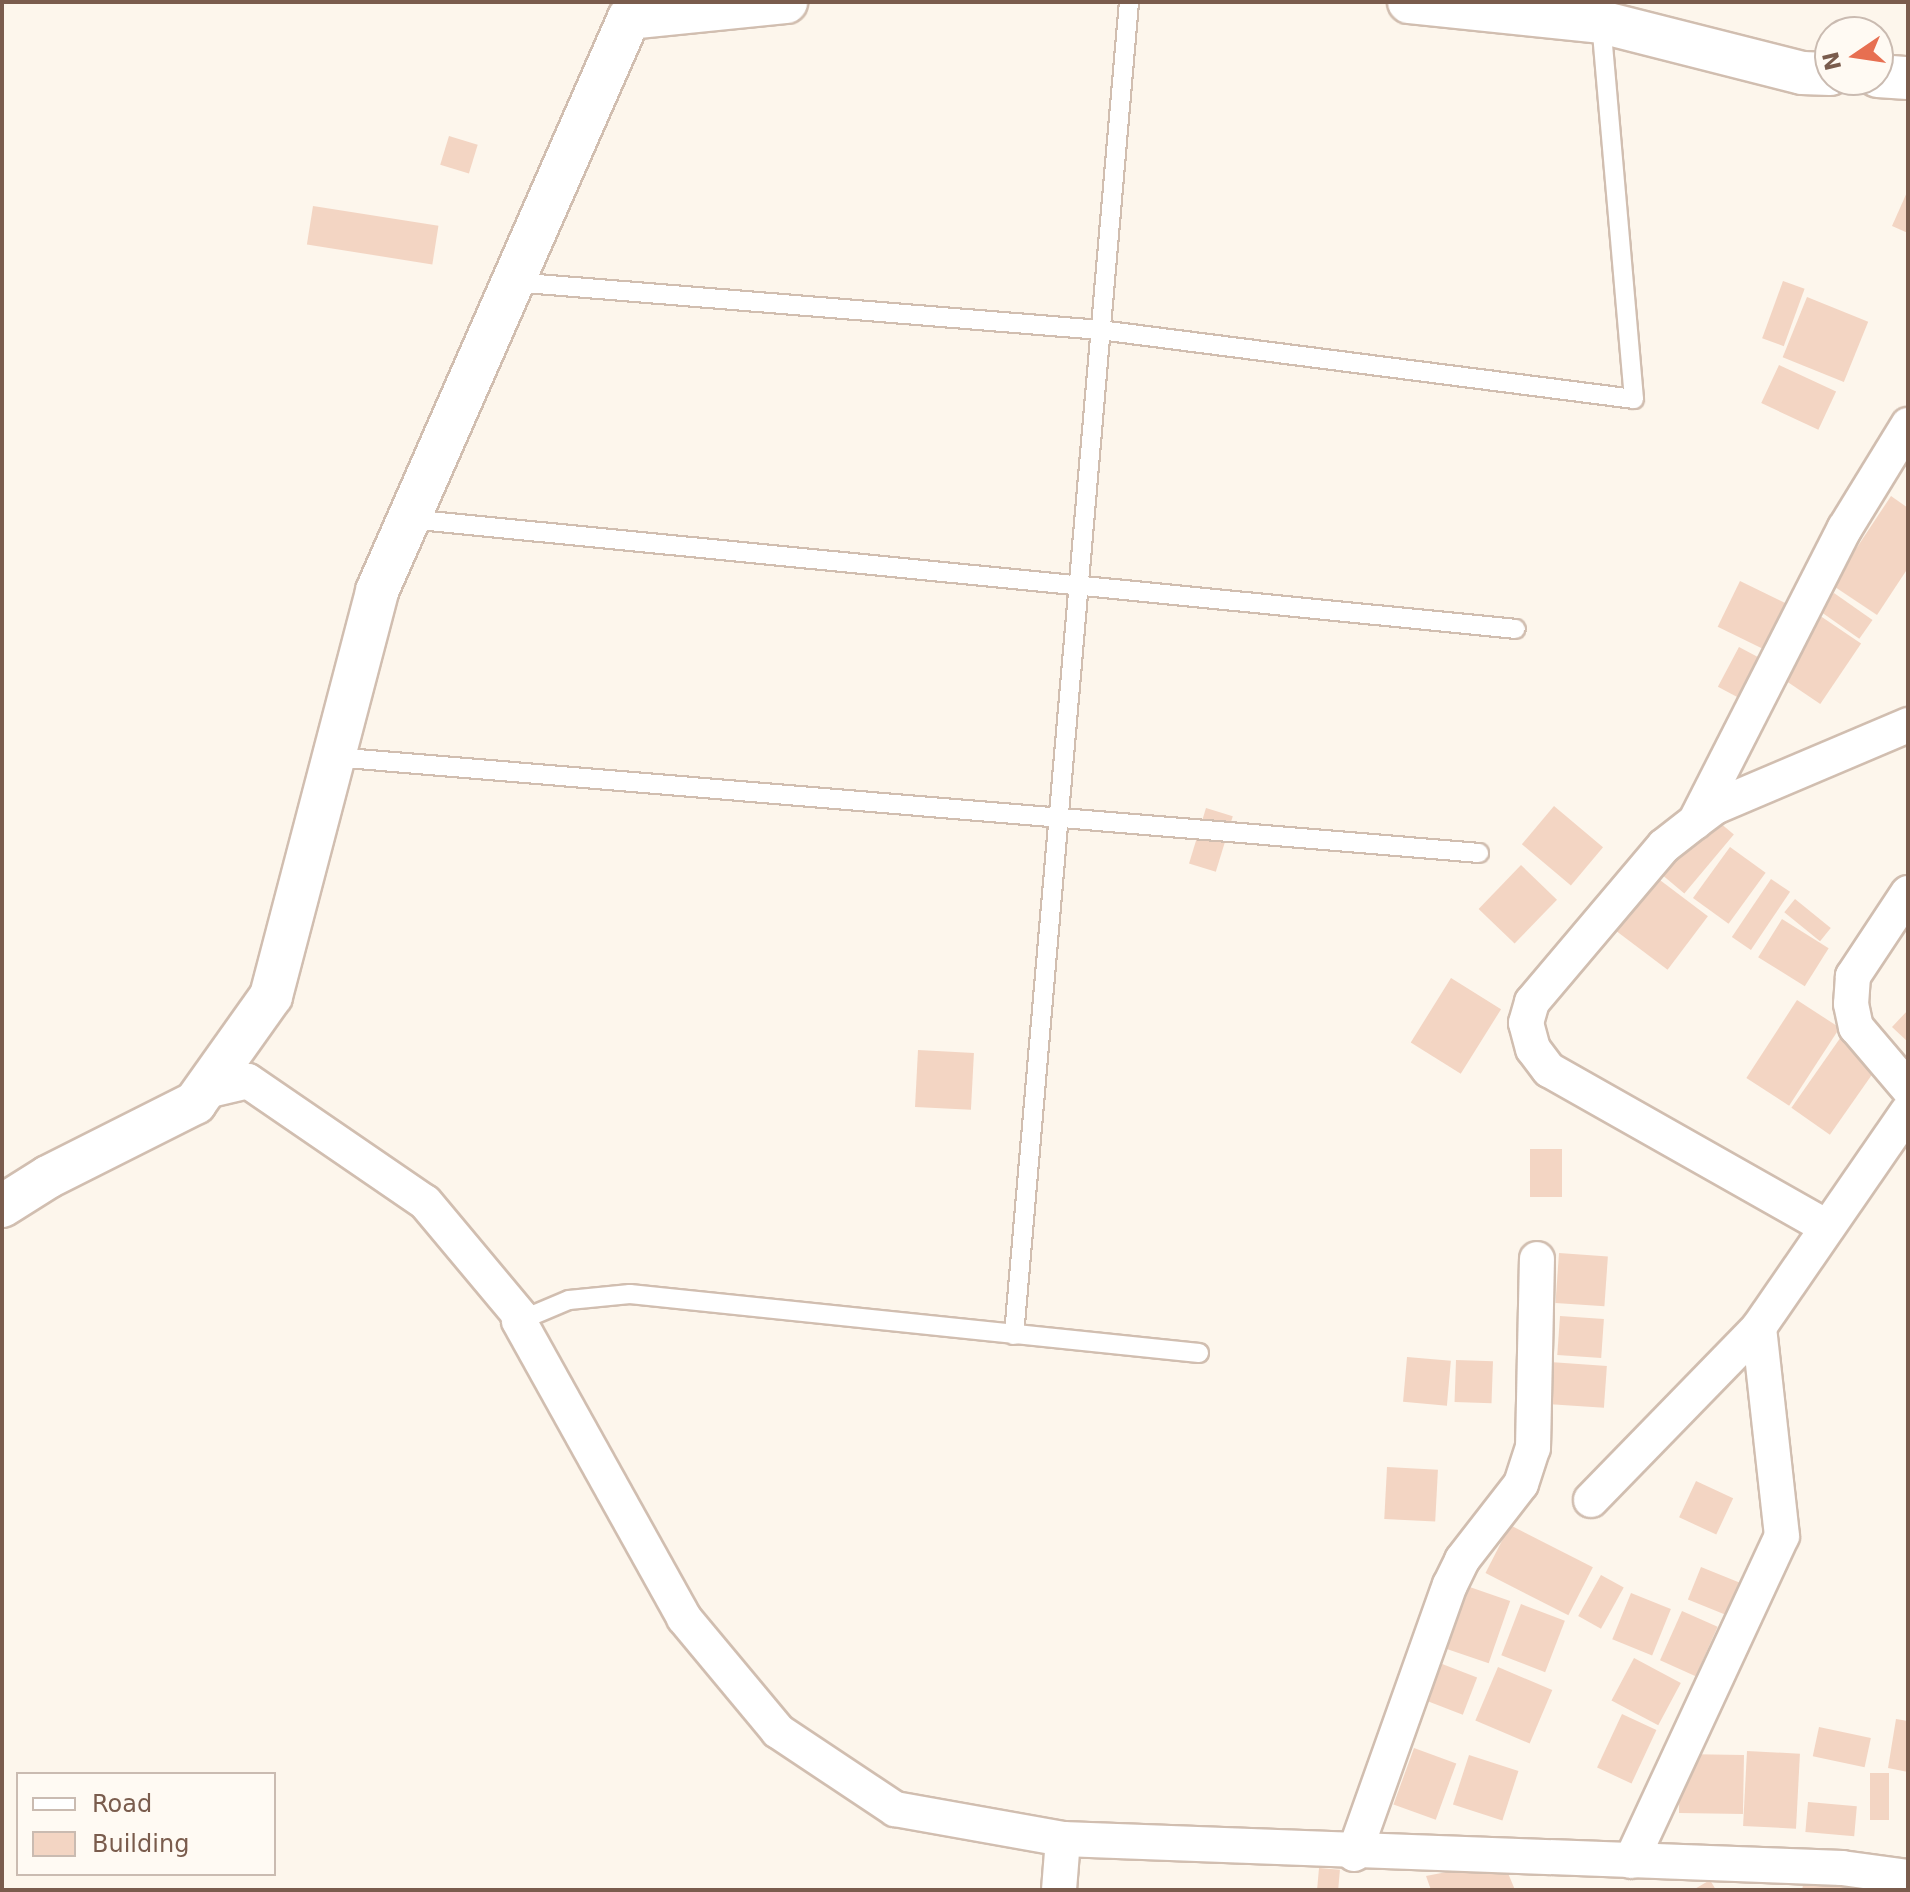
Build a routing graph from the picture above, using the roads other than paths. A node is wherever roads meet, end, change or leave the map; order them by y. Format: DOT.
graph roads {
  1 [pos="786,2"];
  2 [pos="1129,2"];
  3 [pos="1409,2"];
  4 [pos="629,10"];
  5 [pos="1601,22"];
  6 [pos="1814,73"];
  7 [pos="513,282"];
  8 [pos="1100,330"];
  9 [pos="1908,425"];
  10 [pos="409,519"];
  11 [pos="1079,585"];
  12 [pos="1516,629"];
  13 [pos="1908,725"];
  14 [pos="334,757"];
  15 [pos="1059,815"];
  16 [pos="1695,822"];
  17 [pos="1479,853"];
  18 [pos="1908,893"];
  19 [pos="1908,1088"];
  20 [pos="202,1092"];
  21 [pos="1908,1111"];
  22 [pos="2,1206"];
  23 [pos="1825,1226"];
  24 [pos="1537,1259"];
  25 [pos="519,1321"];
  26 [pos="1759,1327"];
  27 [pos="1014,1335"];
  28 [pos="1199,1353"];
  29 [pos="1591,1500"];
  30 [pos="1063,1839"];
  31 [pos="1354,1854"];
  32 [pos="1631,1861"];
  33 [pos="1722,1877"];
  34 [pos="1908,1877"];
  35 [pos="1059,1890"];
  1 -- 4 [label="street"];
  2 -- 8 [label="lane"];
  3 -- 5 [label="street"];
  4 -- 7 [label="street"];
  5 -- 6 [label="street"];
  5 -- 8 [label="lane"];
  7 -- 8 [label="lane"];
  7 -- 10 [label="street"];
  8 -- 11 [label="lane"];
  9 -- 16 [label="street"];
  10 -- 11 [label="lane"];
  10 -- 14 [label="street"];
  11 -- 12 [label="lane"];
  11 -- 15 [label="lane"];
  13 -- 16 [label="street"];
  14 -- 15 [label="lane"];
  14 -- 20 [label="street"];
  15 -- 17 [label="lane"];
  15 -- 27 [label="lane"];
  16 -- 23 [label="street"];
  18 -- 19 [label="street"];
  20 -- 22 [label="street"];
  20 -- 25 [label="street"];
  21 -- 23 [label="street"];
  23 -- 26 [label="street"];
  24 -- 31 [label="street"];
  25 -- 27 [label="lane"];
  25 -- 30 [label="street"];
  26 -- 29 [label="street"];
  26 -- 32 [label="street"];
  27 -- 28 [label="lane"];
  30 -- 31 [label="street"];
  30 -- 35 [label="street"];
  31 -- 32 [label="street"];
  32 -- 33 [label="street"];
  33 -- 34 [label="street"];
}
